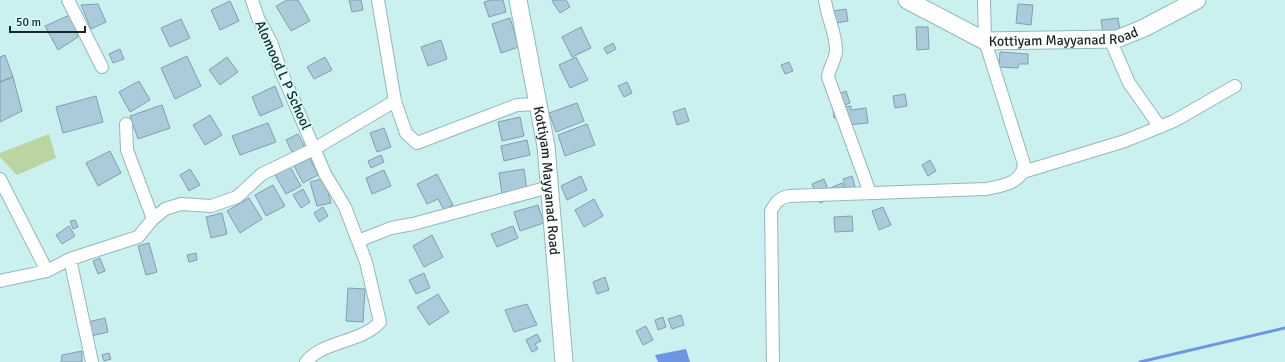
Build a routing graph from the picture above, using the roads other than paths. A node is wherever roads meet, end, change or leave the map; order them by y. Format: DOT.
graph roads {
  1 [pos="68,0"];
  2 [pos="252,0"];
  3 [pos="378,0"];
  4 [pos="518,0"];
  5 [pos="825,0"];
  6 [pos="907,0"];
  7 [pos="984,0"];
  8 [pos="1197,0"];
  9 [pos="1110,39"];
  10 [pos="985,41"];
  11 [pos="102,67"];
  12 [pos="1235,86"];
  13 [pos="395,102"];
  14 [pos="538,104"];
  15 [pos="126,124"];
  16 [pos="1160,127"];
  17 [pos="314,149"];
  18 [pos="1023,172"];
  19 [pos="0,179"];
  20 [pos="548,187"];
  21 [pos="870,193"];
  22 [pos="153,219"];
  23 [pos="358,241"];
  24 [pos="70,259"];
  25 [pos="48,271"];
  26 [pos="0,282"];
  27 [pos="92,362"];
  28 [pos="306,362"];
  29 [pos="564,362"];
  30 [pos="773,362"];
  1 -- 11 [label="street"];
  2 -- 17 [label="street, Alomood L P School"];
  3 -- 13 [label="street"];
  4 -- 14 [label="street, Kottiyam Mayyanad Road"];
  5 -- 21 [label="street"];
  6 -- 10 [label="street, Kottiyam Mayyanad Road"];
  7 -- 10 [label="street"];
  8 -- 9 [label="street, Kottiyam Mayyanad Road"];
  9 -- 10 [label="street, Kottiyam Mayyanad Road"];
  9 -- 16 [label="street"];
  10 -- 18 [label="street"];
  12 -- 16 [label="street"];
  13 -- 14 [label="street"];
  13 -- 17 [label="street"];
  14 -- 20 [label="street, Kottiyam Mayyanad Road"];
  15 -- 22 [label="street"];
  16 -- 18 [label="street"];
  17 -- 22 [label="street"];
  17 -- 23 [label="street, Alomood L P School"];
  18 -- 21 [label="street"];
  19 -- 25 [label="street"];
  20 -- 23 [label="street"];
  20 -- 29 [label="street, Kottiyam Mayyanad Road"];
  21 -- 30 [label="street"];
  22 -- 24 [label="street"];
  23 -- 28 [label="street, Alomood L P School"];
  24 -- 25 [label="street"];
  24 -- 27 [label="street"];
  25 -- 26 [label="street"];
}
